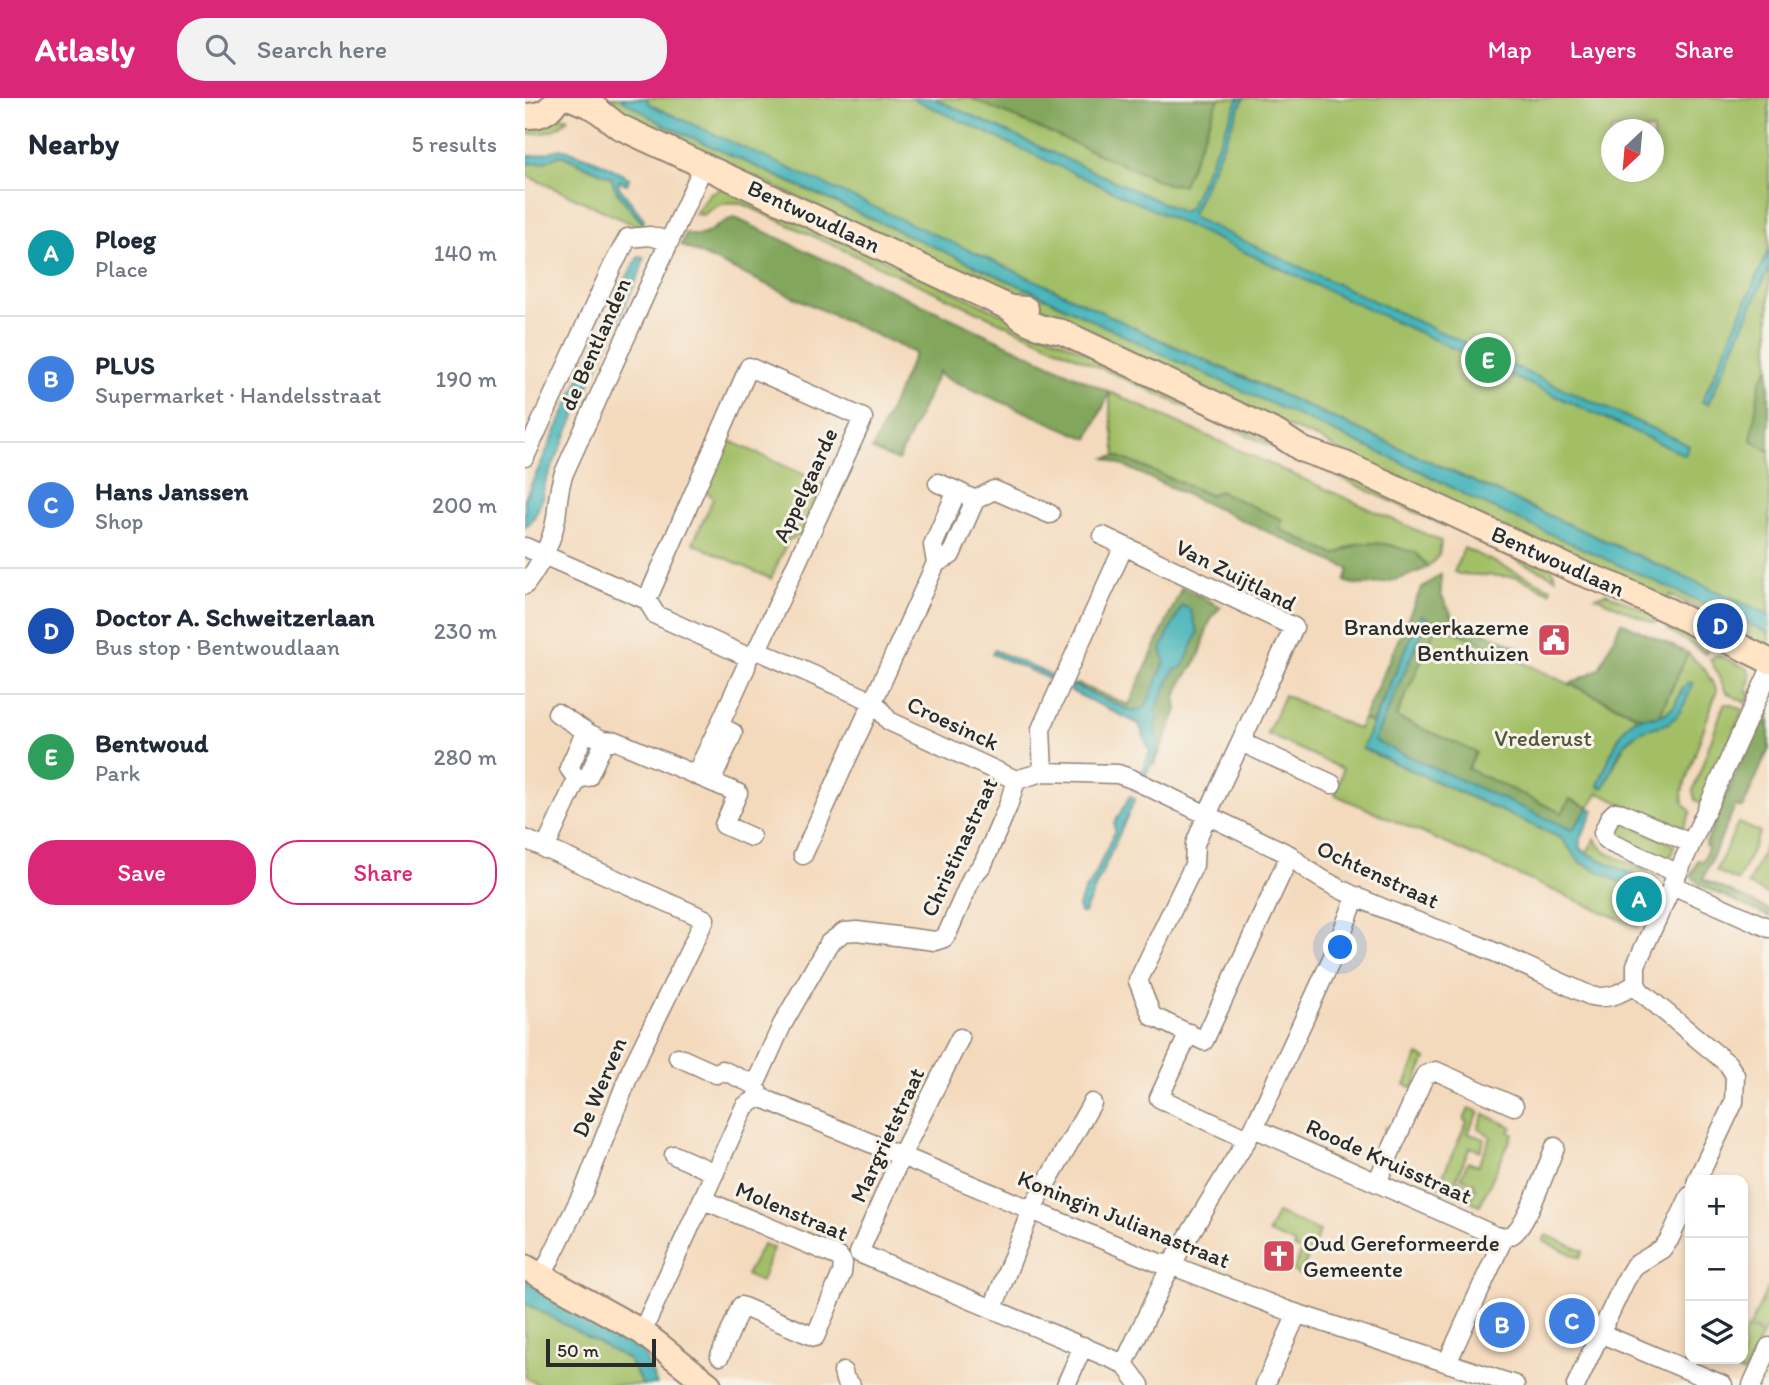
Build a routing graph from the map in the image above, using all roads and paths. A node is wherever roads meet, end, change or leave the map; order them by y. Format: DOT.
graph roads {
  1 [pos="561,101"];
  2 [pos="525,117"];
  3 [pos="704,164"];
  4 [pos="668,241"];
  5 [pos="525,457"];
  6 [pos="938,483"];
  7 [pos="957,491"];
  8 [pos="975,500"];
  9 [pos="1050,514"];
  10 [pos="1103,536"];
  11 [pos="1124,545"];
  12 [pos="525,547"];
  13 [pos="545,554"];
  14 [pos="936,563"];
  15 [pos="525,585"];
  16 [pos="647,600"];
  17 [pos="752,653"];
  18 [pos="1769,661"];
  19 [pos="1769,672"];
  20 [pos="874,702"];
  21 [pos="557,712"];
  22 [pos="596,737"];
  23 [pos="1241,742"];
  24 [pos="1043,772"];
  25 [pos="704,777"];
  26 [pos="1016,780"];
  27 [pos="1332,784"];
  28 [pos="1207,815"];
  29 [pos="751,836"];
  30 [pos="525,839"];
  31 [pos="1690,843"];
  32 [pos="545,849"];
  33 [pos="803,855"];
  34 [pos="1290,855"];
  35 [pos="1674,879"];
  36 [pos="1356,896"];
  37 [pos="1769,928"];
  38 [pos="1636,984"];
  39 [pos="1196,1037"];
  40 [pos="960,1038"];
  41 [pos="678,1057"];
  42 [pos="757,1091"];
  43 [pos="1092,1103"];
  44 [pos="1514,1106"];
  45 [pos="1250,1134"];
  46 [pos="1555,1147"];
  47 [pos="902,1154"];
  48 [pos="674,1155"];
  49 [pos="715,1173"];
  50 [pos="1699,1175"];
  51 [pos="1377,1182"];
  52 [pos="704,1200"];
  53 [pos="1032,1208"];
  54 [pos="1685,1208"];
  55 [pos="1504,1237"];
  56 [pos="859,1253"];
  57 [pos="843,1263"];
  58 [pos="1171,1265"];
  59 [pos="534,1272"];
  60 [pos="993,1308"];
  61 [pos="1297,1314"];
  62 [pos="642,1332"];
  63 [pos="1602,1334"];
  64 [pos="1083,1346"];
  65 [pos="1769,1347"];
  66 [pos="720,1356"];
  67 [pos="1447,1363"];
  68 [pos="1124,1364"];
  69 [pos="709,1385"];
  70 [pos="1066,1385"];
  71 [pos="1140,1385"];
  72 [pos="1265,1385"];
  73 [pos="1515,1385"];
  74 [pos="1577,1385"];
  75 [pos="1723,1385"];
  76 [pos="1752,1385"];
  1 -- 2 [label="main road"];
  1 -- 3 [label="main road, Bentwoudlaan"];
  3 -- 4 [label="street, de Bentlanden"];
  3 -- 18 [label="main road, Bentwoudlaan"];
  4 -- 5 [label="street, de Bentlanden"];
  4 -- 13 [label="street, de Bentlanden"];
  6 -- 7 [label="street"];
  7 -- 8 [label="street"];
  7 -- 14 [label="street"];
  8 -- 9 [label="street"];
  8 -- 14 [label="street"];
  10 -- 11 [label="street, Van Zuijtland"];
  11 -- 23 [label="street, Van Zuijtland"];
  11 -- 24 [label="street"];
  12 -- 13 [label="street, Croesinck"];
  13 -- 15 [label="street, de Bentlanden"];
  13 -- 16 [label="street, Croesinck"];
  14 -- 20 [label="street, Croesinck"];
  16 -- 17 [label="street, Croesinck"];
  16 -- 17 [label="street, Appelgaarde"];
  17 -- 20 [label="street, Croesinck"];
  17 -- 25 [label="street"];
  19 -- 31 [label="street"];
  20 -- 26 [label="street, Croesinck"];
  20 -- 33 [label="street, Croesinck"];
  21 -- 22 [label="street"];
  22 -- 25 [label="street"];
  22 -- 32 [label="street"];
  23 -- 27 [label="street"];
  23 -- 28 [label="street, Van Zuijtland"];
  24 -- 26 [label="street, Christinastraat"];
  24 -- 28 [label="street, Christinastraat"];
  25 -- 29 [label="street"];
  26 -- 42 [label="street, Christinastraat"];
  28 -- 34 [label="street, Christinastraat"];
  28 -- 39 [label="street, Van Zuijtland"];
  30 -- 32 [label="street"];
  31 -- 35 [label="street"];
  31 -- 35 [label="street"];
  32 -- 59 [label="street, De Werven"];
  34 -- 36 [label="street, Ochtenstraat"];
  34 -- 39 [label="street, Ochtenstraat"];
  35 -- 37 [label="street"];
  35 -- 38 [label="street"];
  36 -- 38 [label="street, Ochtenstraat"];
  36 -- 45 [label="street"];
  38 -- 50 [label="street"];
  39 -- 45 [label="street, Ochtenstraat"];
  40 -- 47 [label="street, Margrietstraat"];
  41 -- 42 [label="street"];
  42 -- 47 [label="street, Koningin Julianastraat"];
  42 -- 49 [label="street, Christinastraat"];
  43 -- 53 [label="street"];
  44 -- 51 [label="street"];
  45 -- 51 [label="street, Roode Kruisstraat"];
  45 -- 58 [label="street"];
  46 -- 55 [label="street"];
  47 -- 53 [label="street, Koningin Julianastraat"];
  47 -- 56 [label="street, Margrietstraat"];
  48 -- 49 [label="street"];
  49 -- 52 [label="street, Christinastraat"];
  51 -- 55 [label="street, Roode Kruisstraat"];
  52 -- 57 [label="street, Molenstraat"];
  52 -- 62 [label="street, Christinastraat"];
  53 -- 58 [label="street, Koningin Julianastraat"];
  53 -- 60 [label="street"];
  54 -- 63 [label="street"];
  55 -- 67 [label="street"];
  56 -- 57 [label="street, Molenstraat"];
  56 -- 60 [label="street"];
  57 -- 66 [label="street"];
  58 -- 61 [label="street, Koningin Julianastraat"];
  58 -- 68 [label="street"];
  59 -- 62 [label="main road"];
  60 -- 64 [label="street"];
  61 -- 67 [label="street, Koningin Julianastraat"];
  61 -- 72 [label="street"];
  62 -- 69 [label="main road"];
  63 -- 74 [label="street"];
  63 -- 75 [label="street"];
  64 -- 68 [label="street"];
  64 -- 70 [label="street"];
  65 -- 76 [label="street"];
  67 -- 73 [label="street, Koningin Julianastraat"];
  68 -- 71 [label="street"];
}
